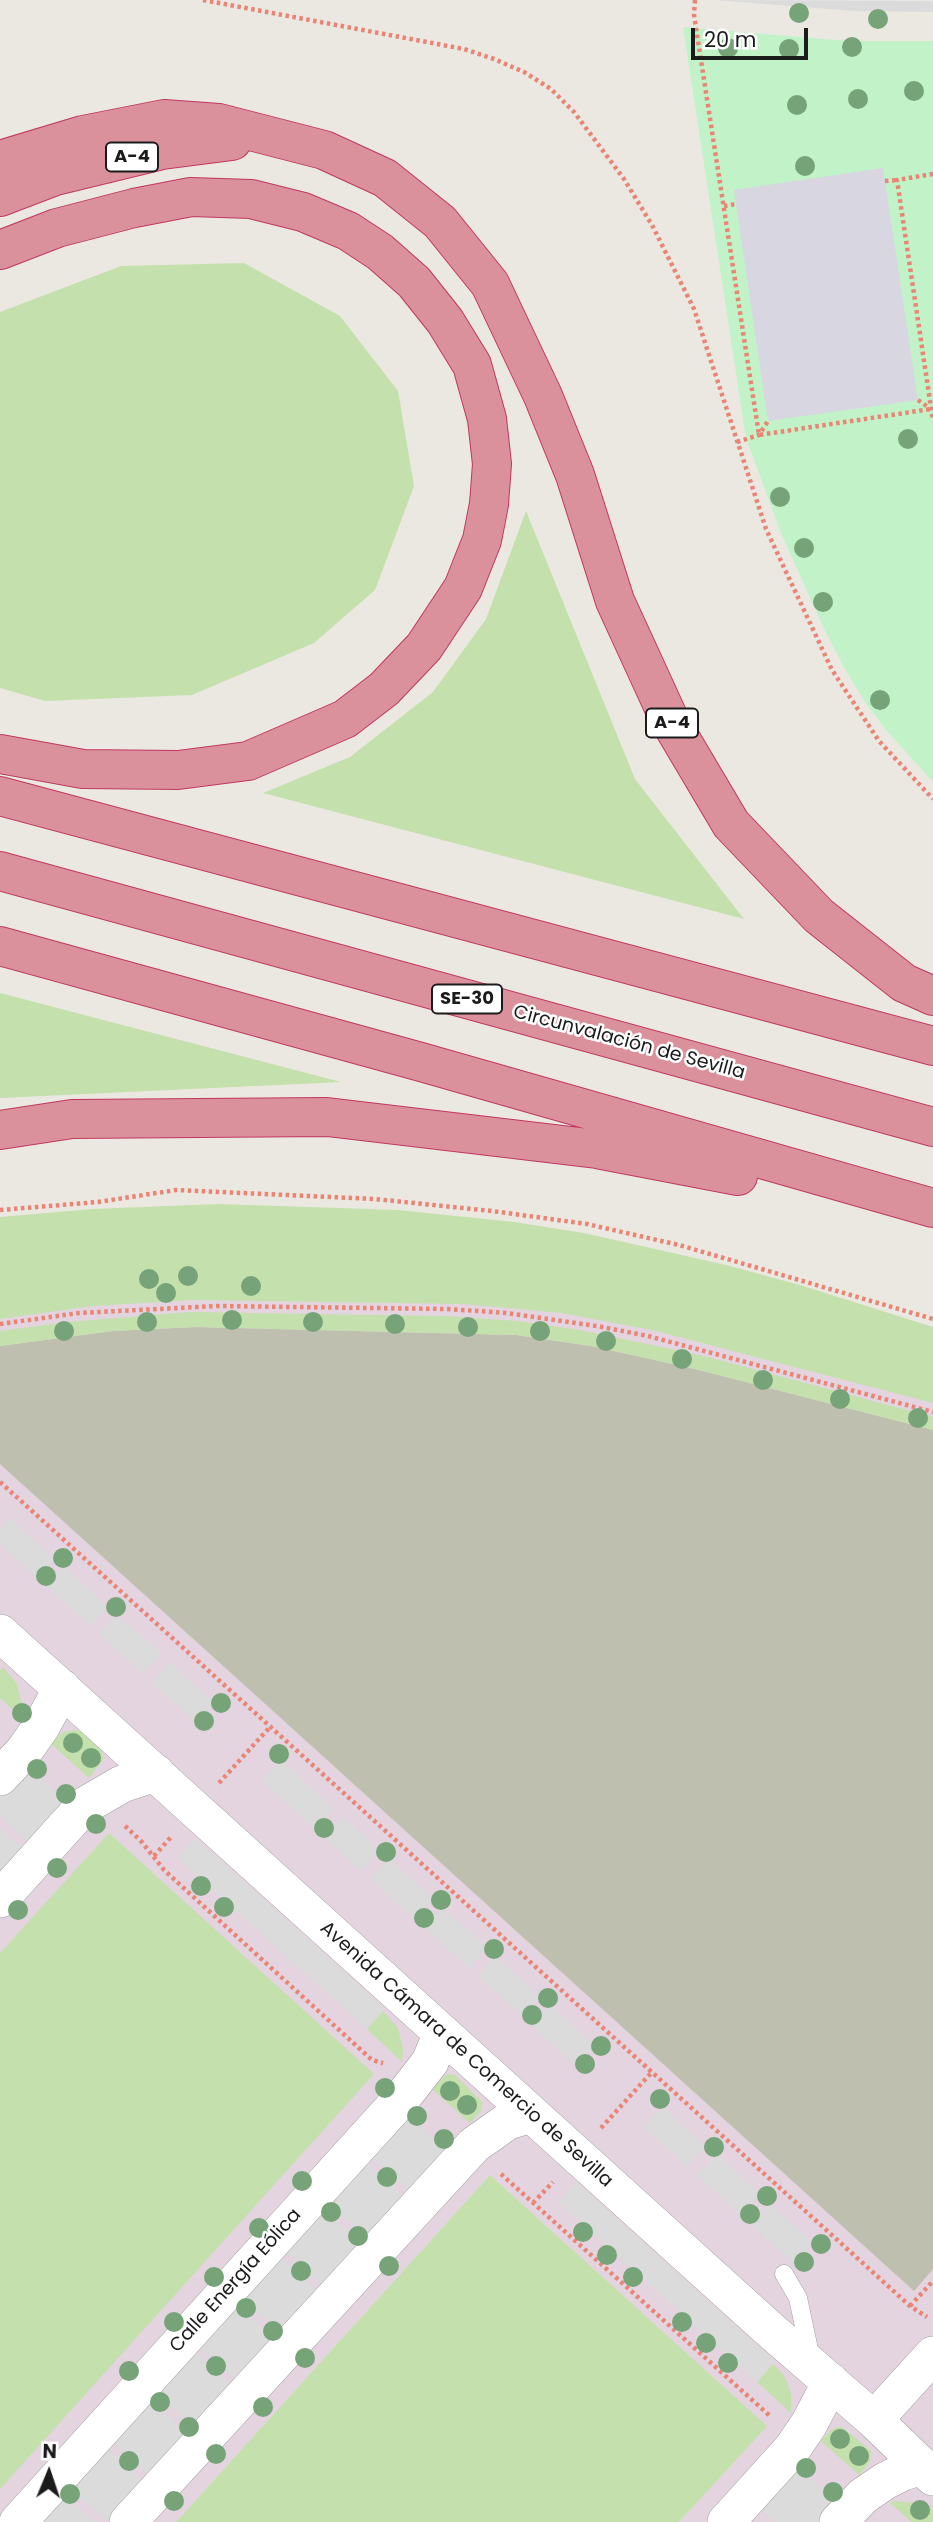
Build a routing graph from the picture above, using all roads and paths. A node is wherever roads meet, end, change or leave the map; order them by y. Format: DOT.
graph roads {
  1 [pos="203,0"];
  2 [pos="695,0"];
  3 [pos="268,136"];
  4 [pos="0,160"];
  5 [pos="933,174"];
  6 [pos="897,180"];
  7 [pos="885,181"];
  8 [pos="0,197"];
  9 [pos="736,204"];
  10 [pos="724,206"];
  11 [pos="0,250"];
  12 [pos="0,272"];
  13 [pos="918,400"];
  14 [pos="931,409"];
  15 [pos="768,421"];
  16 [pos="933,421"];
  17 [pos="759,435"];
  18 [pos="737,442"];
  19 [pos="0,734"];
  20 [pos="0,754"];
  21 [pos="0,796"];
  22 [pos="933,799"];
  23 [pos="0,872"];
  24 [pos="0,946"];
  25 [pos="933,996"];
  26 [pos="933,1046"];
  27 [pos="933,1127"];
  28 [pos="0,1130"];
  29 [pos="933,1208"];
  30 [pos="0,1210"];
  31 [pos="933,1213"];
  32 [pos="933,1319"];
  33 [pos="0,1324"];
  34 [pos="933,1412"];
  35 [pos="0,1482"];
  36 [pos="0,1633"];
  37 [pos="62,1688"];
  38 [pos="270,1727"];
  39 [pos="156,1773"];
  40 [pos="0,1777"];
  41 [pos="220,1782"];
  42 [pos="120,1821"];
  43 [pos="172,1836"];
  44 [pos="153,1856"];
  45 [pos="0,1899"];
  46 [pos="442,2033"];
  47 [pos="386,2063"];
  48 [pos="652,2072"];
  49 [pos="531,2113"];
  50 [pos="603,2126"];
  51 [pos="495,2169"];
  52 [pos="556,2178"];
  53 [pos="533,2203"];
  54 [pos="784,2274"];
  55 [pos="933,2281"];
  56 [pos="911,2306"];
  57 [pos="933,2322"];
  58 [pos="933,2355"];
  59 [pos="822,2374"];
  60 [pos="772,2419"];
  61 [pos="874,2420"];
  62 [pos="927,2471"];
  63 [pos="18,2522"];
  64 [pos="128,2522"];
  65 [pos="726,2522"];
  66 [pos="838,2522"];
  1 -- 18 [label="path"];
  2 -- 10 [label="path"];
  3 -- 4 [label="highway"];
  3 -- 8 [label="highway, A-4"];
  3 -- 25 [label="highway, A-4"];
  5 -- 6 [label="path"];
  6 -- 7 [label="path"];
  6 -- 14 [label="path"];
  9 -- 10 [label="path"];
  10 -- 17 [label="path"];
  11 -- 20 [label="highway"];
  12 -- 19 [label="highway"];
  13 -- 14 [label="path"];
  14 -- 16 [label="path"];
  14 -- 17 [label="path"];
  15 -- 17 [label="path"];
  17 -- 18 [label="path"];
  18 -- 22 [label="path"];
  21 -- 26 [label="highway"];
  23 -- 27 [label="highway, Circunvalación de Sevilla / SE-30"];
  24 -- 29 [label="highway"];
  28 -- 31 [label="highway"];
  30 -- 32 [label="path"];
  33 -- 34 [label="path"];
  35 -- 38 [label="path"];
  36 -- 37 [label="street, Avenida Cámara de Comercio de Sevilla"];
  37 -- 39 [label="street, Avenida Cámara de Comercio de Sevilla"];
  37 -- 40 [label="street"];
  38 -- 41 [label="path"];
  38 -- 48 [label="path"];
  39 -- 45 [label="street"];
  39 -- 46 [label="street, Avenida Cámara de Comercio de Sevilla"];
  42 -- 44 [label="path"];
  43 -- 44 [label="path"];
  44 -- 47 [label="path"];
  46 -- 49 [label="street, Avenida Cámara de Comercio de Sevilla"];
  46 -- 63 [label="street, Calle Energía Eólica"];
  48 -- 50 [label="path"];
  48 -- 56 [label="path"];
  49 -- 59 [label="street, Avenida Cámara de Comercio de Sevilla"];
  49 -- 64 [label="street"];
  51 -- 53 [label="path"];
  52 -- 53 [label="path"];
  53 -- 60 [label="path"];
  54 -- 59 [label="lane"];
  55 -- 56 [label="path"];
  56 -- 57 [label="path"];
  58 -- 61 [label="street"];
  59 -- 61 [label="street, Avenida Cámara de Comercio de Sevilla"];
  59 -- 65 [label="street"];
  61 -- 62 [label="street, Avenida Cámara de Comercio de Sevilla"];
  62 -- 66 [label="street"];
}
